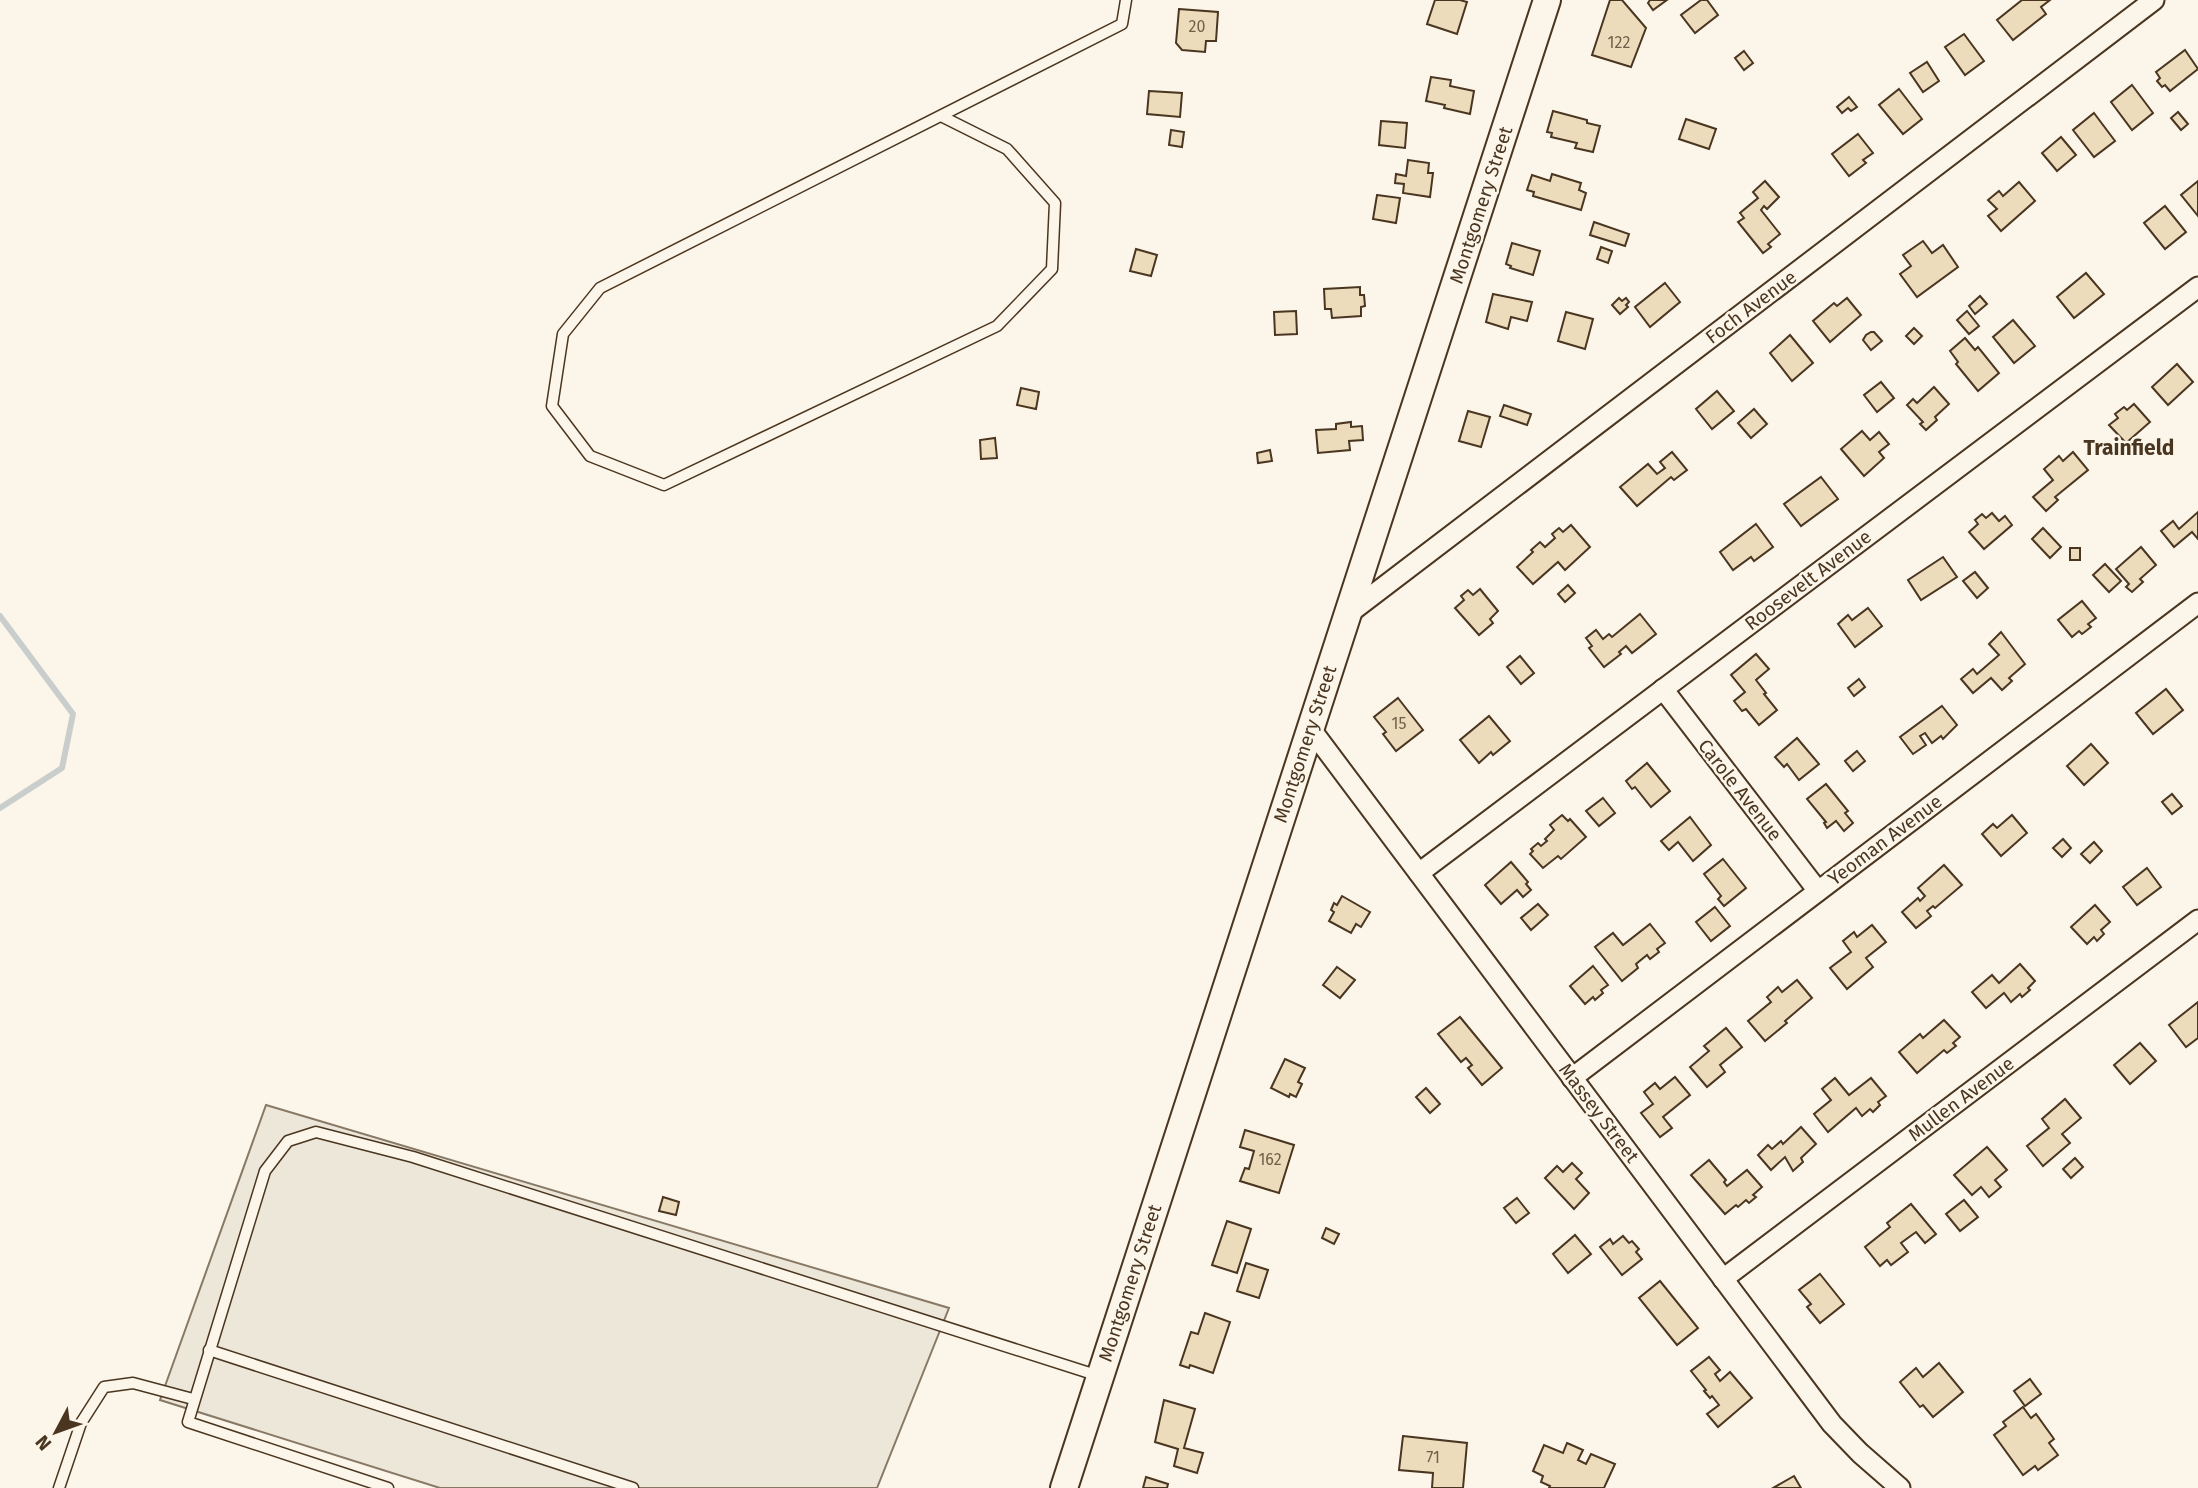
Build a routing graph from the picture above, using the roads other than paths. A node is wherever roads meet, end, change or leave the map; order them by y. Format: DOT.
graph roads {
  1 [pos="1126,0"];
  2 [pos="1547,0"];
  3 [pos="2154,0"];
  4 [pos="941,116"];
  5 [pos="2198,287"];
  6 [pos="2198,603"];
  7 [pos="1348,614"];
  8 [pos="1662,689"];
  9 [pos="1310,729"];
  10 [pos="1419,873"];
  11 [pos="1818,891"];
  12 [pos="2198,920"];
  13 [pos="1572,1078"];
  14 [pos="1723,1279"];
  15 [pos="209,1350"];
  16 [pos="1100,1377"];
  17 [pos="194,1399"];
  18 [pos="59,1488"];
  19 [pos="388,1488"];
  20 [pos="633,1488"];
  21 [pos="1064,1488"];
  22 [pos="1900,1488"];
  1 -- 4 [label="lane"];
  2 -- 7 [label="main road, Montgomery Street"];
  3 -- 7 [label="street, Foch Avenue"];
  4 -- 4 [label="lane"];
  5 -- 8 [label="street, Roosevelt Avenue"];
  6 -- 11 [label="street, Yeoman Avenue"];
  7 -- 9 [label="main road, Montgomery Street"];
  8 -- 10 [label="street, Roosevelt Avenue"];
  8 -- 11 [label="street, Carole Avenue"];
  9 -- 10 [label="street, Massey Street"];
  9 -- 16 [label="main road, Montgomery Street"];
  10 -- 13 [label="street, Massey Street"];
  11 -- 13 [label="street, Yeoman Avenue"];
  12 -- 14 [label="street, Mullen Avenue"];
  13 -- 14 [label="street, Massey Street"];
  14 -- 22 [label="street, Massey Street"];
  15 -- 16 [label="lane"];
  15 -- 17 [label="lane"];
  15 -- 20 [label="lane"];
  16 -- 21 [label="main road, Montgomery Street"];
  17 -- 18 [label="lane"];
  17 -- 19 [label="lane"];
}
